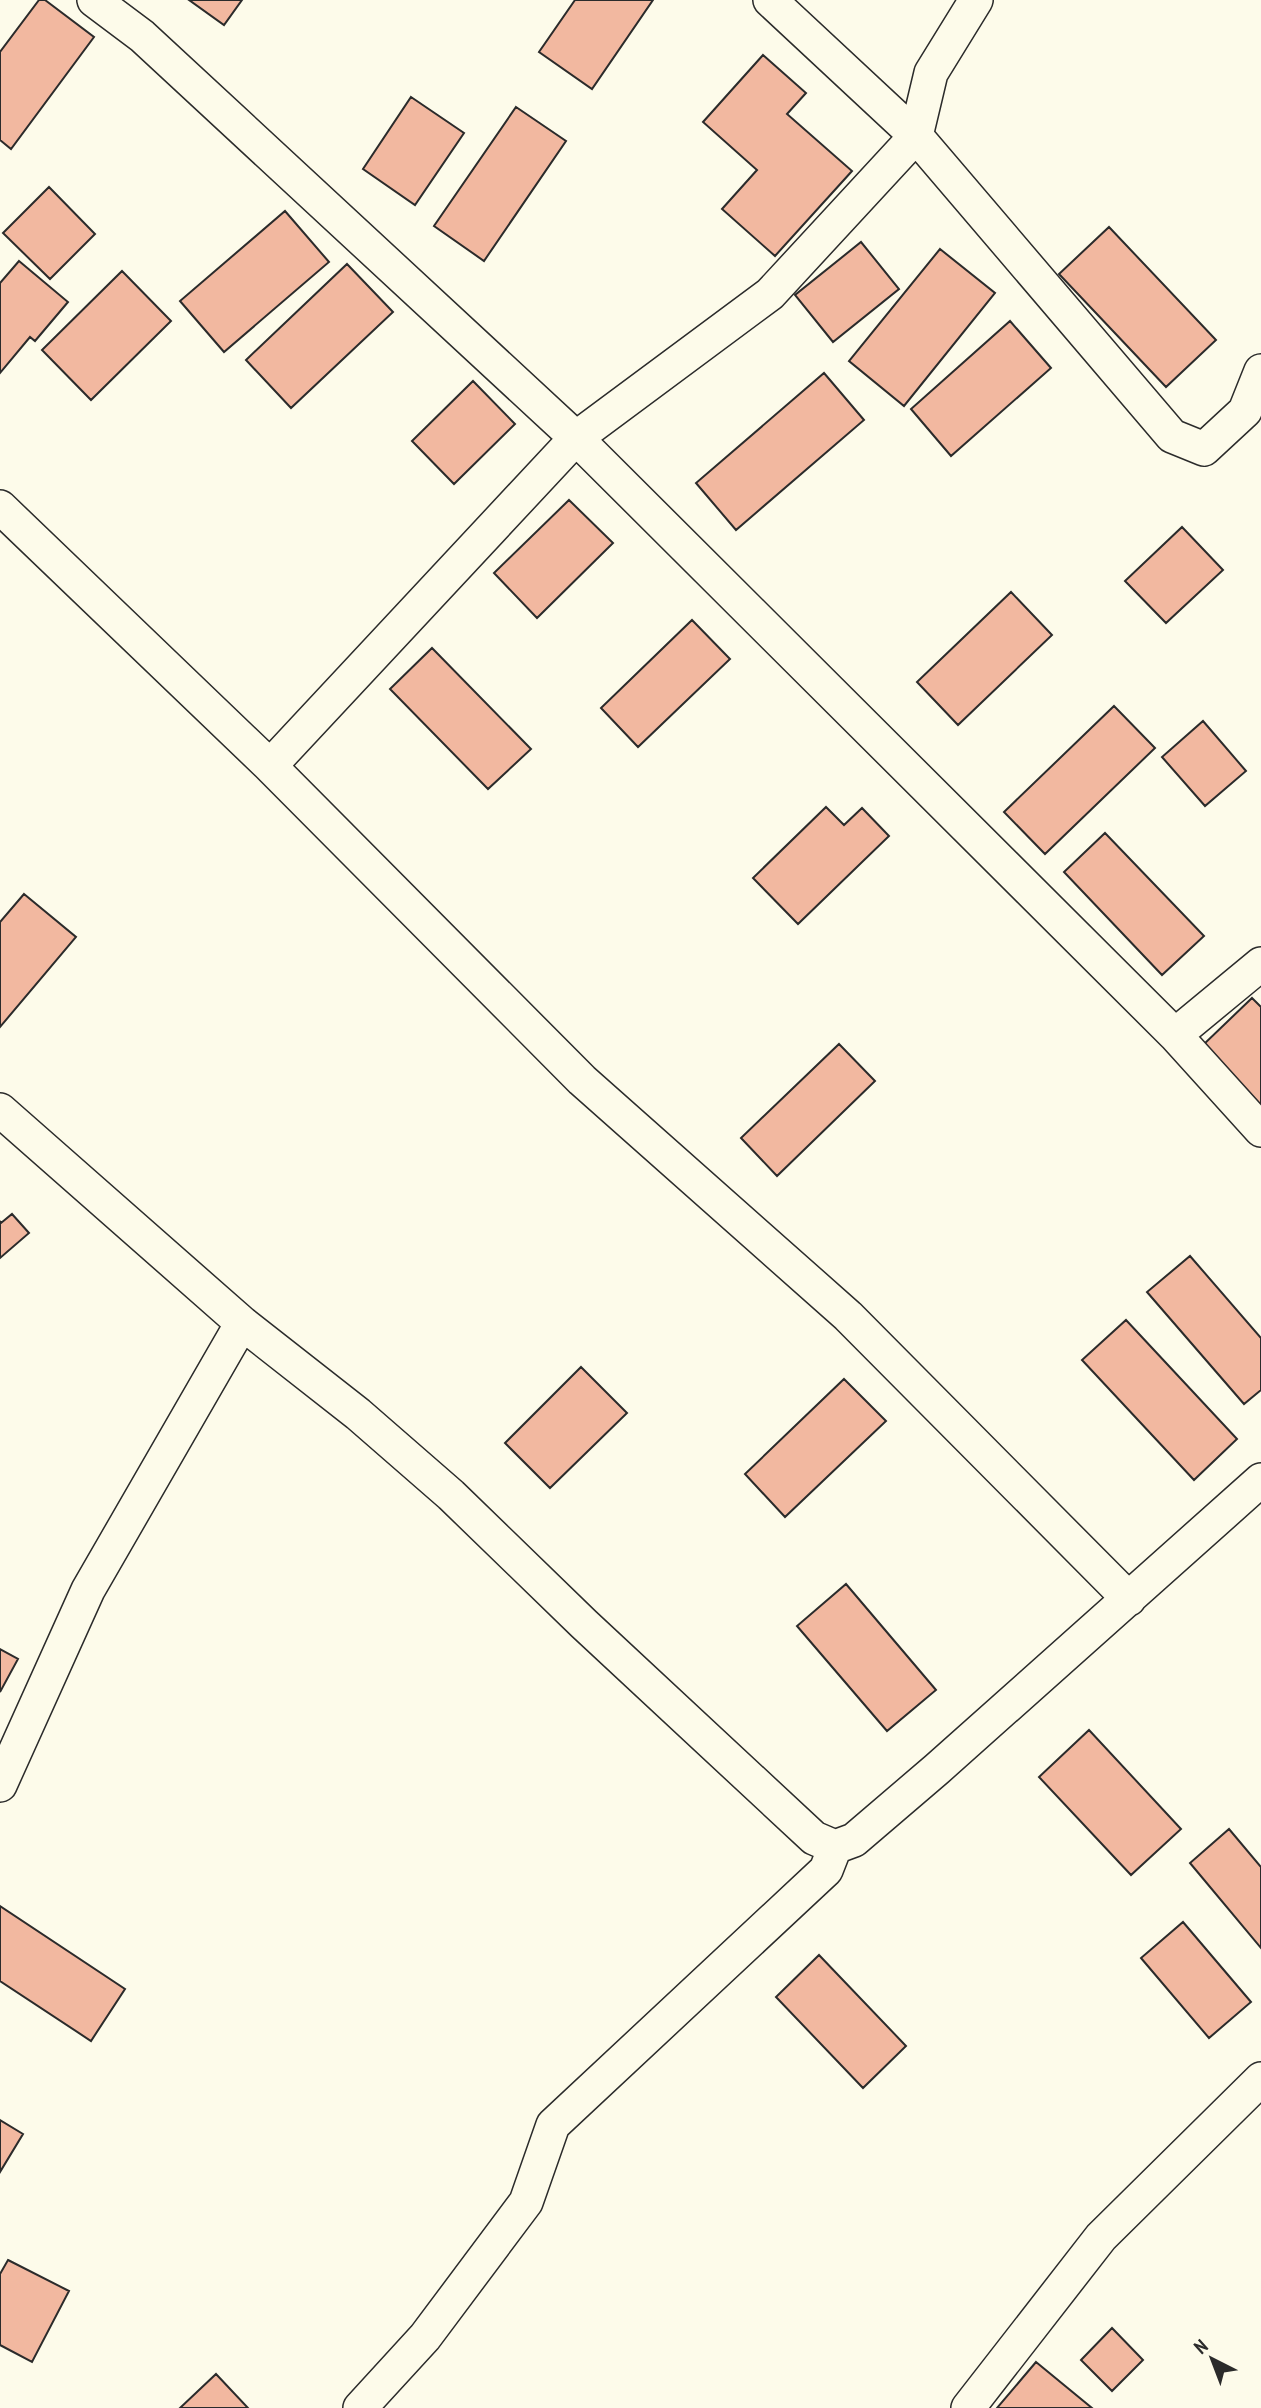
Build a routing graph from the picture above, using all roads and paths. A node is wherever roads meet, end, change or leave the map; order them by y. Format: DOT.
graph roads {
  1 [pos="94,0"];
  2 [pos="770,0"];
  3 [pos="976,0"];
  4 [pos="916,136"];
  5 [pos="1261,371"];
  6 [pos="576,438"];
  7 [pos="0,507"];
  8 [pos="271,766"];
  9 [pos="1261,964"];
  10 [pos="1175,1035"];
  11 [pos="0,1110"];
  12 [pos="1261,1130"];
  13 [pos="242,1323"];
  14 [pos="1261,1480"];
  15 [pos="1129,1599"];
  16 [pos="0,1785"];
  17 [pos="835,1847"];
  18 [pos="1261,2079"];
  19 [pos="360,2408"];
  20 [pos="968,2408"];
  1 -- 6 [label="street"];
  2 -- 4 [label="street"];
  3 -- 4 [label="street"];
  4 -- 5 [label="street"];
  4 -- 6 [label="street"];
  6 -- 8 [label="street"];
  6 -- 10 [label="street"];
  7 -- 8 [label="street"];
  8 -- 15 [label="street"];
  9 -- 10 [label="street"];
  10 -- 12 [label="street"];
  11 -- 13 [label="street"];
  13 -- 16 [label="street"];
  13 -- 17 [label="street"];
  14 -- 15 [label="street"];
  15 -- 17 [label="street"];
  17 -- 19 [label="street"];
  18 -- 20 [label="street"];
}
